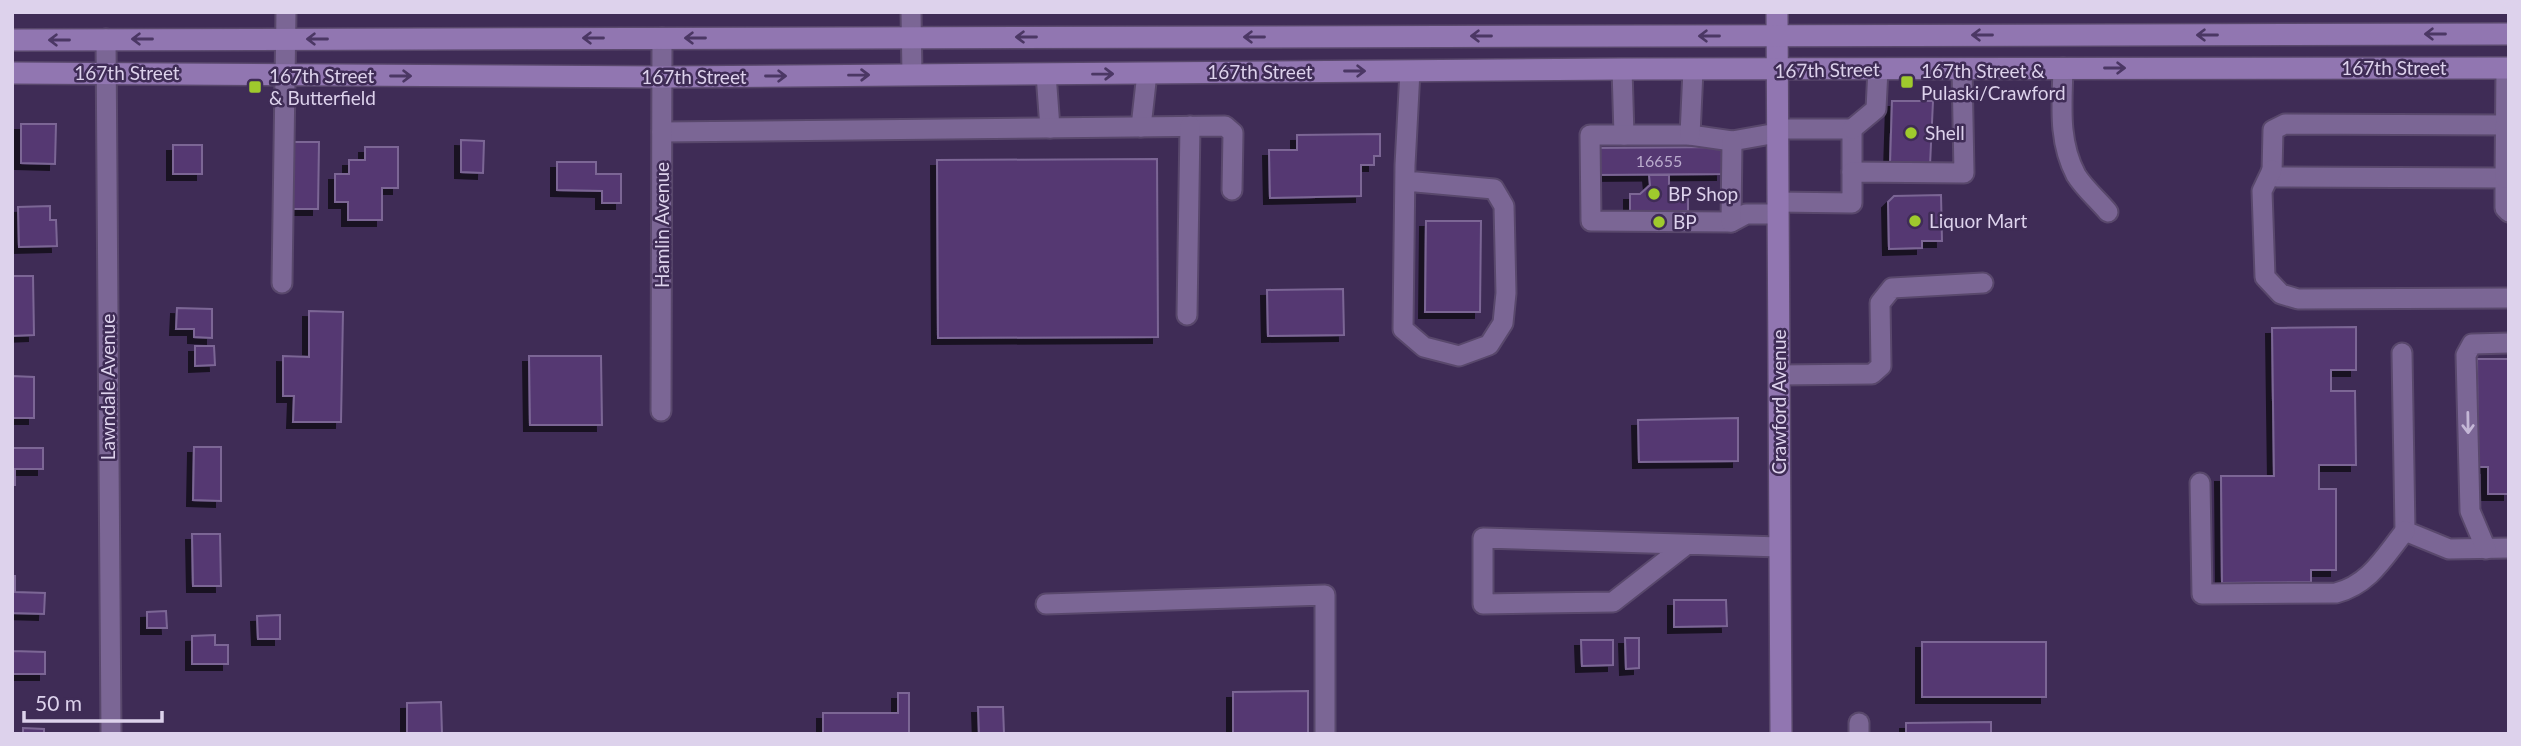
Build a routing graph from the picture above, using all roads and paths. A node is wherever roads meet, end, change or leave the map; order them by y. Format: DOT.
graph roads {
  1 [pos="286,12"];
  2 [pos="911,12"];
  3 [pos="1777,12"];
  4 [pos="2509,34"];
  5 [pos="1777,36"];
  6 [pos="662,38"];
  7 [pos="911,38"];
  8 [pos="285,39"];
  9 [pos="12,40"];
  10 [pos="106,40"];
  11 [pos="2063,68"];
  12 [pos="2508,68"];
  13 [pos="1622,69"];
  14 [pos="1878,69"];
  15 [pos="1962,69"];
  16 [pos="1693,70"];
  17 [pos="1777,70"];
  18 [pos="1410,71"];
  19 [pos="12,73"];
  20 [pos="106,73"];
  21 [pos="1147,73"];
  22 [pos="1046,74"];
  23 [pos="284,75"];
  24 [pos="912,75"];
  25 [pos="662,77"];
  26 [pos="2507,124"];
  27 [pos="1189,126"];
  28 [pos="1141,127"];
  29 [pos="1050,128"];
  30 [pos="1852,129"];
  31 [pos="1777,131"];
  32 [pos="662,132"];
  33 [pos="1624,135"];
  34 [pos="1690,135"];
  35 [pos="1731,141"];
  36 [pos="2272,170"];
  37 [pos="1852,172"];
  38 [pos="2505,178"];
  39 [pos="1405,181"];
  40 [pos="1232,190"];
  41 [pos="1778,208"];
  42 [pos="2108,212"];
  43 [pos="2509,212"];
  44 [pos="1731,222"];
  45 [pos="282,283"];
  46 [pos="1983,283"];
  47 [pos="2509,298"];
  48 [pos="1187,315"];
  49 [pos="2509,343"];
  50 [pos="2402,353"];
  51 [pos="1779,375"];
  52 [pos="661,411"];
  53 [pos="2200,483"];
  54 [pos="2405,531"];
  55 [pos="1686,545"];
  56 [pos="1780,547"];
  57 [pos="2509,548"];
  58 [pos="2486,549"];
  59 [pos="1046,604"];
  60 [pos="111,734"];
  61 [pos="1325,734"];
  62 [pos="1781,734"];
  1 -- 8 [label="street"];
  2 -- 7 [label="street"];
  3 -- 5 [label="main road, Crawford Avenue"];
  4 -- 5 [label="main road, 167th Street, one-way"];
  5 -- 7 [label="main road, 167th Street, one-way"];
  5 -- 17 [label="main road, Crawford Avenue"];
  7 -- 6 [label="main road, 167th Street, one-way"];
  6 -- 8 [label="main road, 167th Street, one-way"];
  6 -- 25 [label="street, Hamlin Avenue"];
  7 -- 24 [label="street"];
  8 -- 10 [label="main road, 167th Street, one-way"];
  8 -- 23 [label="street"];
  10 -- 9 [label="main road, 167th Street, one-way"];
  10 -- 20 [label="street, Lawndale Avenue"];
  11 -- 12 [label="main road, 167th Street, one-way"];
  11 -- 15 [label="main road, 167th Street"];
  11 -- 42 [label="street"];
  12 -- 26 [label="street"];
  13 -- 16 [label="main road, 167th Street"];
  13 -- 18 [label="main road, 167th Street"];
  13 -- 33 [label="street"];
  14 -- 15 [label="main road, 167th Street"];
  14 -- 17 [label="main road, 167th Street"];
  14 -- 30 [label="street"];
  15 -- 37 [label="street"];
  16 -- 17 [label="main road, 167th Street"];
  16 -- 34 [label="street"];
  17 -- 31 [label="main road, Crawford Avenue"];
  21 -- 18 [label="main road, 167th Street, one-way"];
  18 -- 39 [label="street"];
  19 -- 20 [label="main road, 167th Street"];
  20 -- 23 [label="main road, 167th Street"];
  20 -- 60 [label="street, Lawndale Avenue"];
  22 -- 21 [label="main road, 167th Street, one-way"];
  21 -- 28 [label="street"];
  22 -- 24 [label="main road, 167th Street"];
  22 -- 29 [label="street"];
  23 -- 25 [label="main road, 167th Street, one-way"];
  23 -- 45 [label="street"];
  25 -- 24 [label="main road, 167th Street, one-way"];
  25 -- 32 [label="street, Hamlin Avenue"];
  26 -- 36 [label="street"];
  26 -- 38 [label="street"];
  27 -- 28 [label="street"];
  27 -- 40 [label="street"];
  27 -- 48 [label="street"];
  28 -- 29 [label="street"];
  29 -- 32 [label="street"];
  30 -- 31 [label="street"];
  30 -- 37 [label="street"];
  31 -- 35 [label="street"];
  31 -- 41 [label="main road, Crawford Avenue"];
  32 -- 52 [label="street, Hamlin Avenue"];
  33 -- 34 [label="street"];
  33 -- 44 [label="street"];
  34 -- 35 [label="street"];
  35 -- 44 [label="street"];
  36 -- 38 [label="street"];
  36 -- 47 [label="street"];
  37 -- 41 [label="street"];
  38 -- 43 [label="street"];
  39 -- 39 [label="street"];
  41 -- 44 [label="street"];
  41 -- 51 [label="main road, Crawford Avenue"];
  46 -- 51 [label="street"];
  49 -- 58 [label="street, one-way"];
  50 -- 54 [label="street"];
  51 -- 56 [label="main road, Crawford Avenue"];
  53 -- 54 [label="street"];
  54 -- 58 [label="street"];
  55 -- 55 [label="street"];
  55 -- 56 [label="street"];
  56 -- 62 [label="main road, Crawford Avenue"];
  57 -- 58 [label="street"];
  59 -- 61 [label="street"];
}
